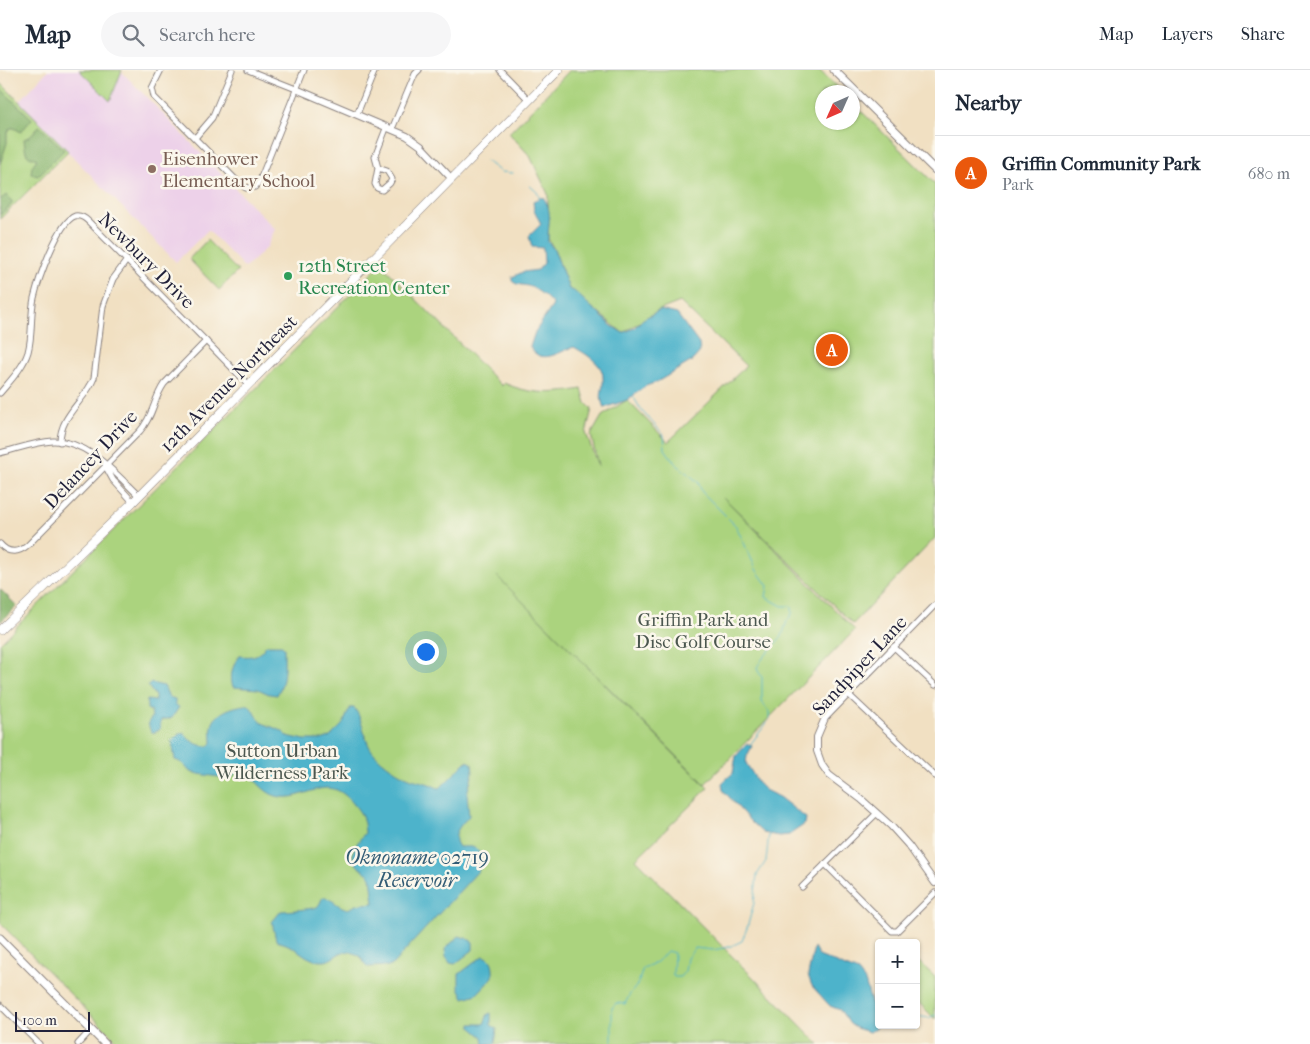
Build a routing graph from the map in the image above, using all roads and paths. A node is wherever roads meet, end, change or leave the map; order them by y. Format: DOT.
graph roads {
  1 [pos="161,70"];
  2 [pos="232,70"];
  3 [pos="248,70"];
  4 [pos="304,70"];
  5 [pos="376,70"];
  6 [pos="419,70"];
  7 [pos="500,70"];
  8 [pos="559,70"];
  9 [pos="834,70"];
  10 [pos="296,89"];
  11 [pos="529,100"];
  12 [pos="357,114"];
  13 [pos="389,128"];
  14 [pos="195,138"];
  15 [pos="378,168"];
  16 [pos="935,170"];
  17 [pos="452,178"];
  18 [pos="127,260"];
  19 [pos="206,340"];
  20 [pos="98,342"];
  21 [pos="106,343"];
  22 [pos="249,385"];
  23 [pos="0,393"];
  24 [pos="60,442"];
  25 [pos="0,453"];
  26 [pos="106,466"];
  27 [pos="139,496"];
  28 [pos="133,502"];
  29 [pos="0,544"];
  30 [pos="935,605"];
  31 [pos="0,630"];
  32 [pos="894,647"];
  33 [pos="935,685"];
  34 [pos="848,694"];
  35 [pos="935,776"];
  36 [pos="877,813"];
  37 [pos="825,864"];
  38 [pos="935,882"];
  39 [pos="802,887"];
  40 [pos="935,893"];
  41 [pos="0,938"];
  42 [pos="1,1007"];
  43 [pos="91,1030"];
  44 [pos="39,1044"];
  45 [pos="78,1044"];
  46 [pos="104,1044"];
  1 -- 14 [label="street"];
  2 -- 14 [label="street"];
  3 -- 10 [label="street"];
  4 -- 10 [label="street"];
  5 -- 12 [label="street"];
  6 -- 13 [label="street"];
  7 -- 11 [label="street"];
  8 -- 11 [label="main road, 12th Avenue Northeast"];
  9 -- 16 [label="main road"];
  10 -- 12 [label="street"];
  10 -- 14 [label="street"];
  11 -- 17 [label="main road, 12th Avenue Northeast"];
  12 -- 13 [label="street"];
  13 -- 15 [label="street"];
  13 -- 17 [label="street"];
  17 -- 22 [label="main road, 12th Avenue Northeast"];
  18 -- 19 [label="street, Newbury Drive"];
  18 -- 20 [label="street"];
  18 -- 23 [label="street, Newbury Drive"];
  19 -- 22 [label="street, Newbury Drive"];
  19 -- 26 [label="street, Delancey Drive"];
  20 -- 21 [label="street"];
  20 -- 24 [label="street"];
  22 -- 27 [label="main road, 12th Avenue Northeast"];
  24 -- 25 [label="street"];
  24 -- 26 [label="street"];
  26 -- 27 [label="street"];
  26 -- 28 [label="street"];
  26 -- 29 [label="street, Delancey Drive"];
  27 -- 28 [label="main road, 12th Avenue Northeast"];
  28 -- 31 [label="main road, 12th Avenue Northeast"];
  30 -- 32 [label="street, Sandpiper Lane"];
  32 -- 33 [label="street"];
  32 -- 34 [label="street, Sandpiper Lane"];
  34 -- 35 [label="street"];
  34 -- 36 [label="street, Sandpiper Lane"];
  36 -- 37 [label="street"];
  36 -- 38 [label="street, Sandpiper Lane"];
  37 -- 39 [label="street"];
  37 -- 40 [label="street"];
  41 -- 43 [label="main road"];
  42 -- 44 [label="street"];
  43 -- 45 [label="street"];
  43 -- 46 [label="main road"];
}
